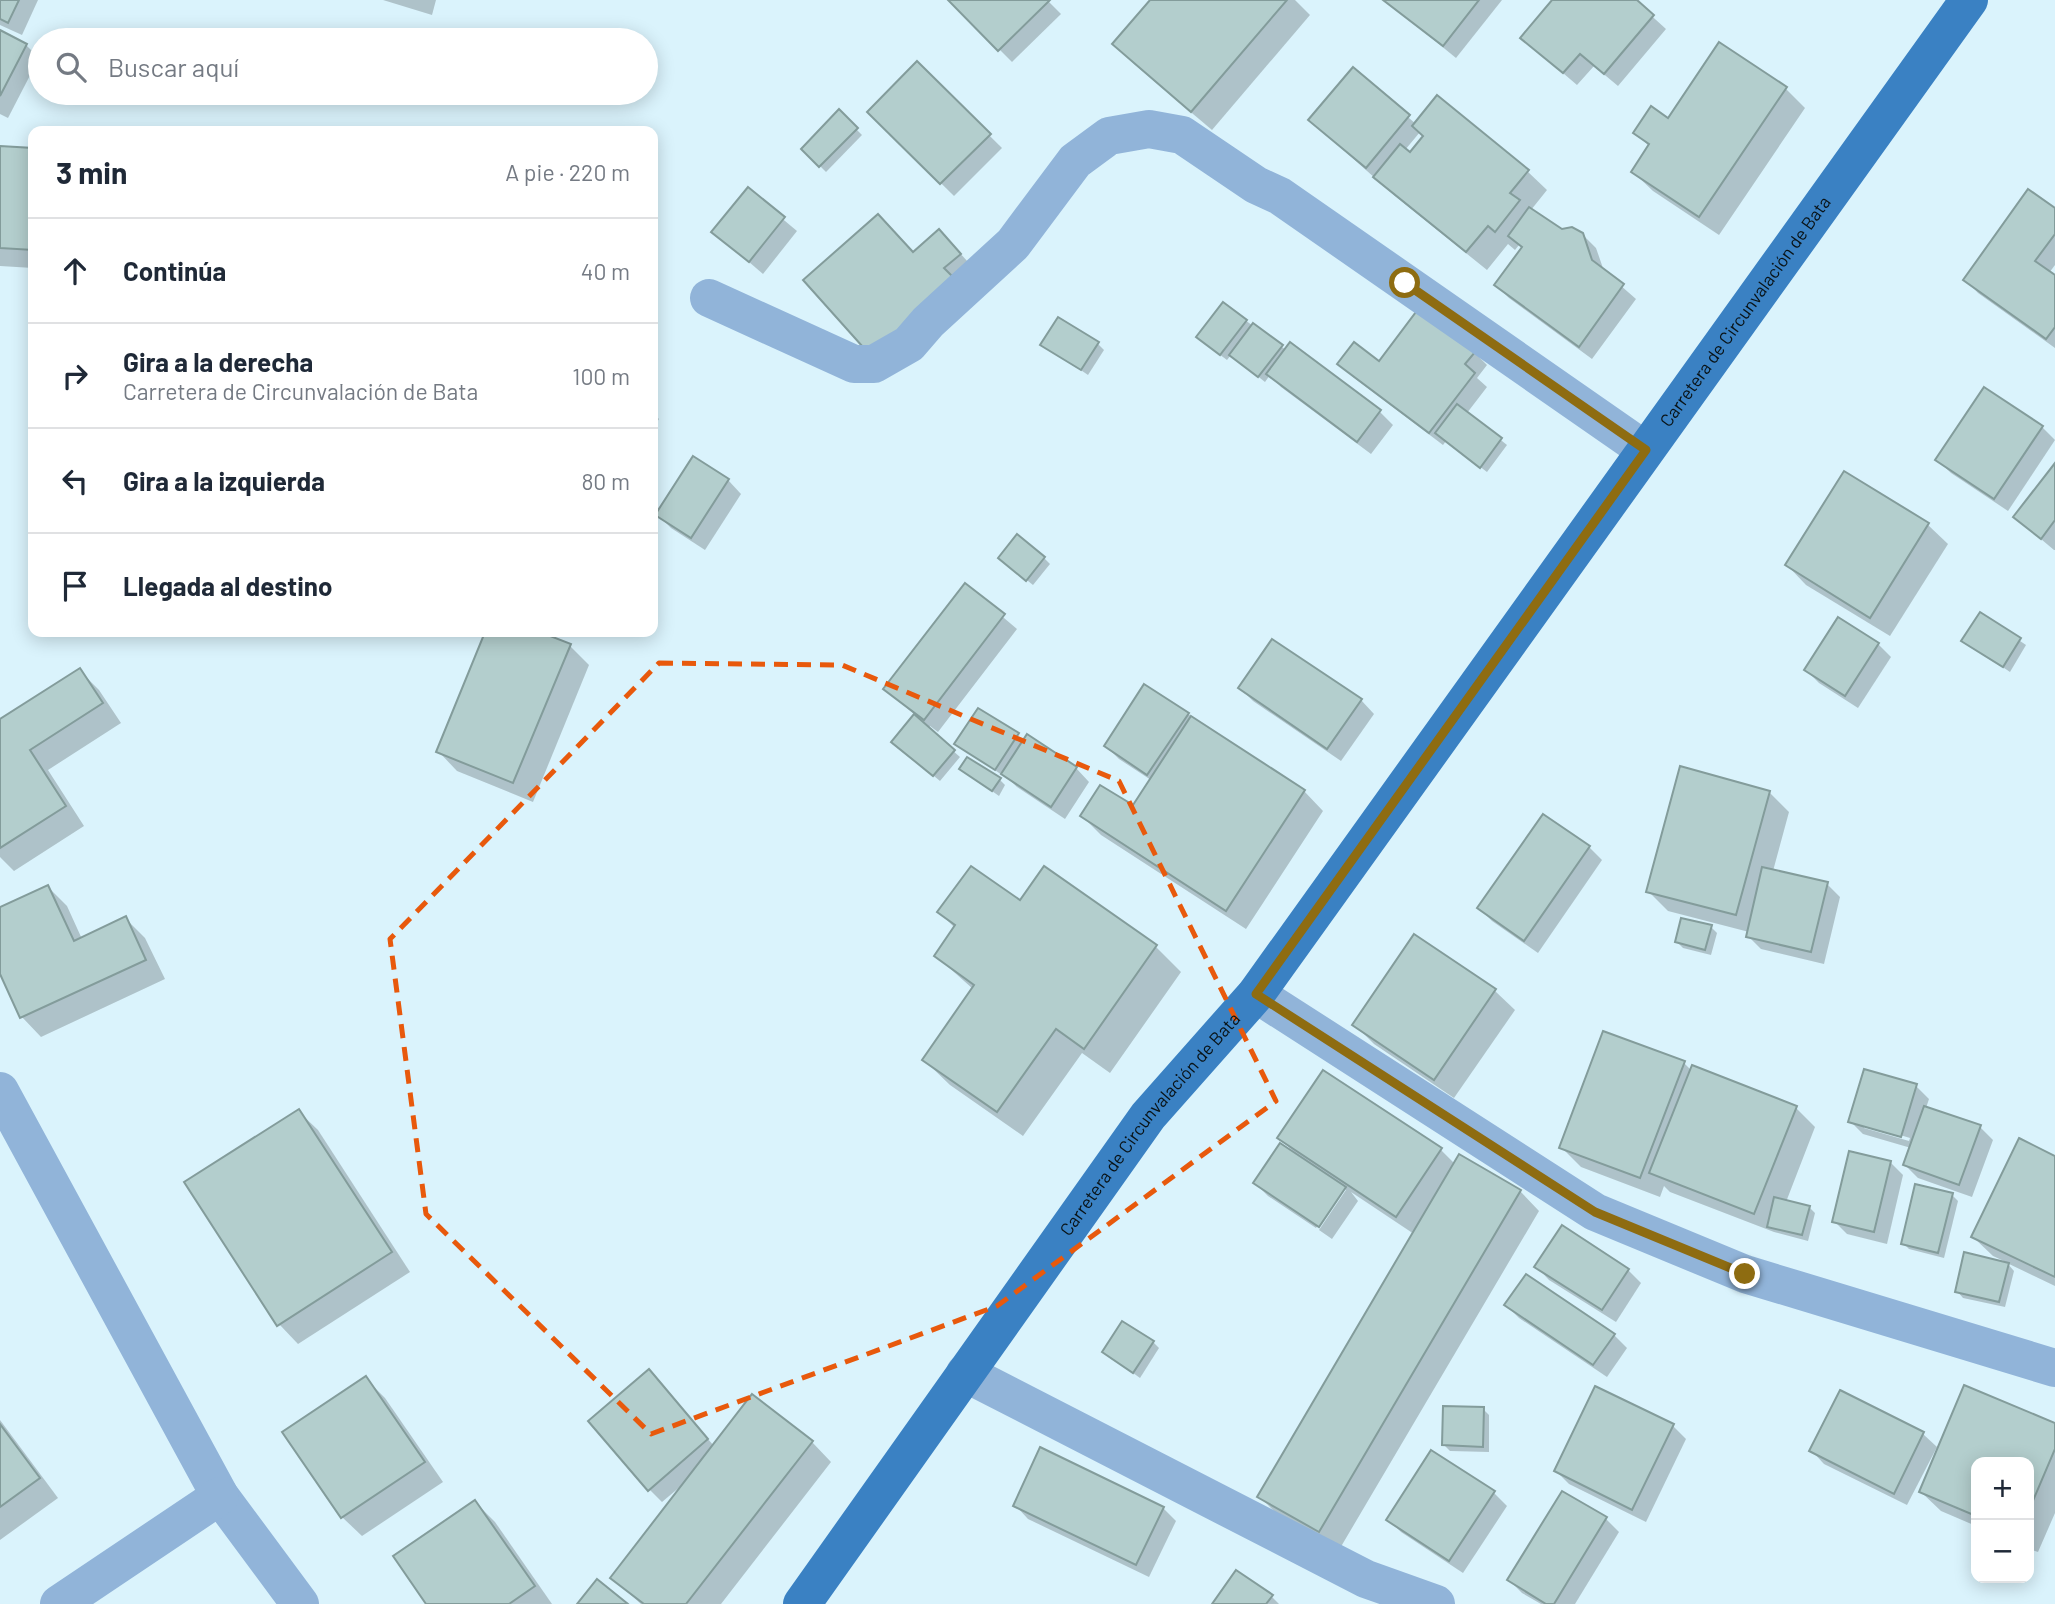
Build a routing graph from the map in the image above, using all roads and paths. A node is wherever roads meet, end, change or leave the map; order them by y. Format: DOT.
graph roads {
  1 [pos="1969,0"];
  2 [pos="709,298"];
  3 [pos="1646,450"];
  4 [pos="1256,994"];
  5 [pos="0,1091"];
  6 [pos="2055,1368"];
  7 [pos="965,1373"];
  8 [pos="219,1496"];
  9 [pos="59,1604"];
  10 [pos="300,1604"];
  11 [pos="802,1604"];
  12 [pos="1436,1604"];
  1 -- 3 [label="main road, Carretera de Circunvalación de Bata"];
  2 -- 3 [label="street"];
  3 -- 4 [label="main road, Carretera de Circunvalación de Bata"];
  4 -- 6 [label="street"];
  4 -- 7 [label="main road, Carretera de Circunvalación de Bata"];
  5 -- 8 [label="street"];
  7 -- 11 [label="main road, Carretera de Circunvalación de Bata"];
  7 -- 12 [label="street"];
  8 -- 9 [label="street"];
  8 -- 10 [label="street"];
}
